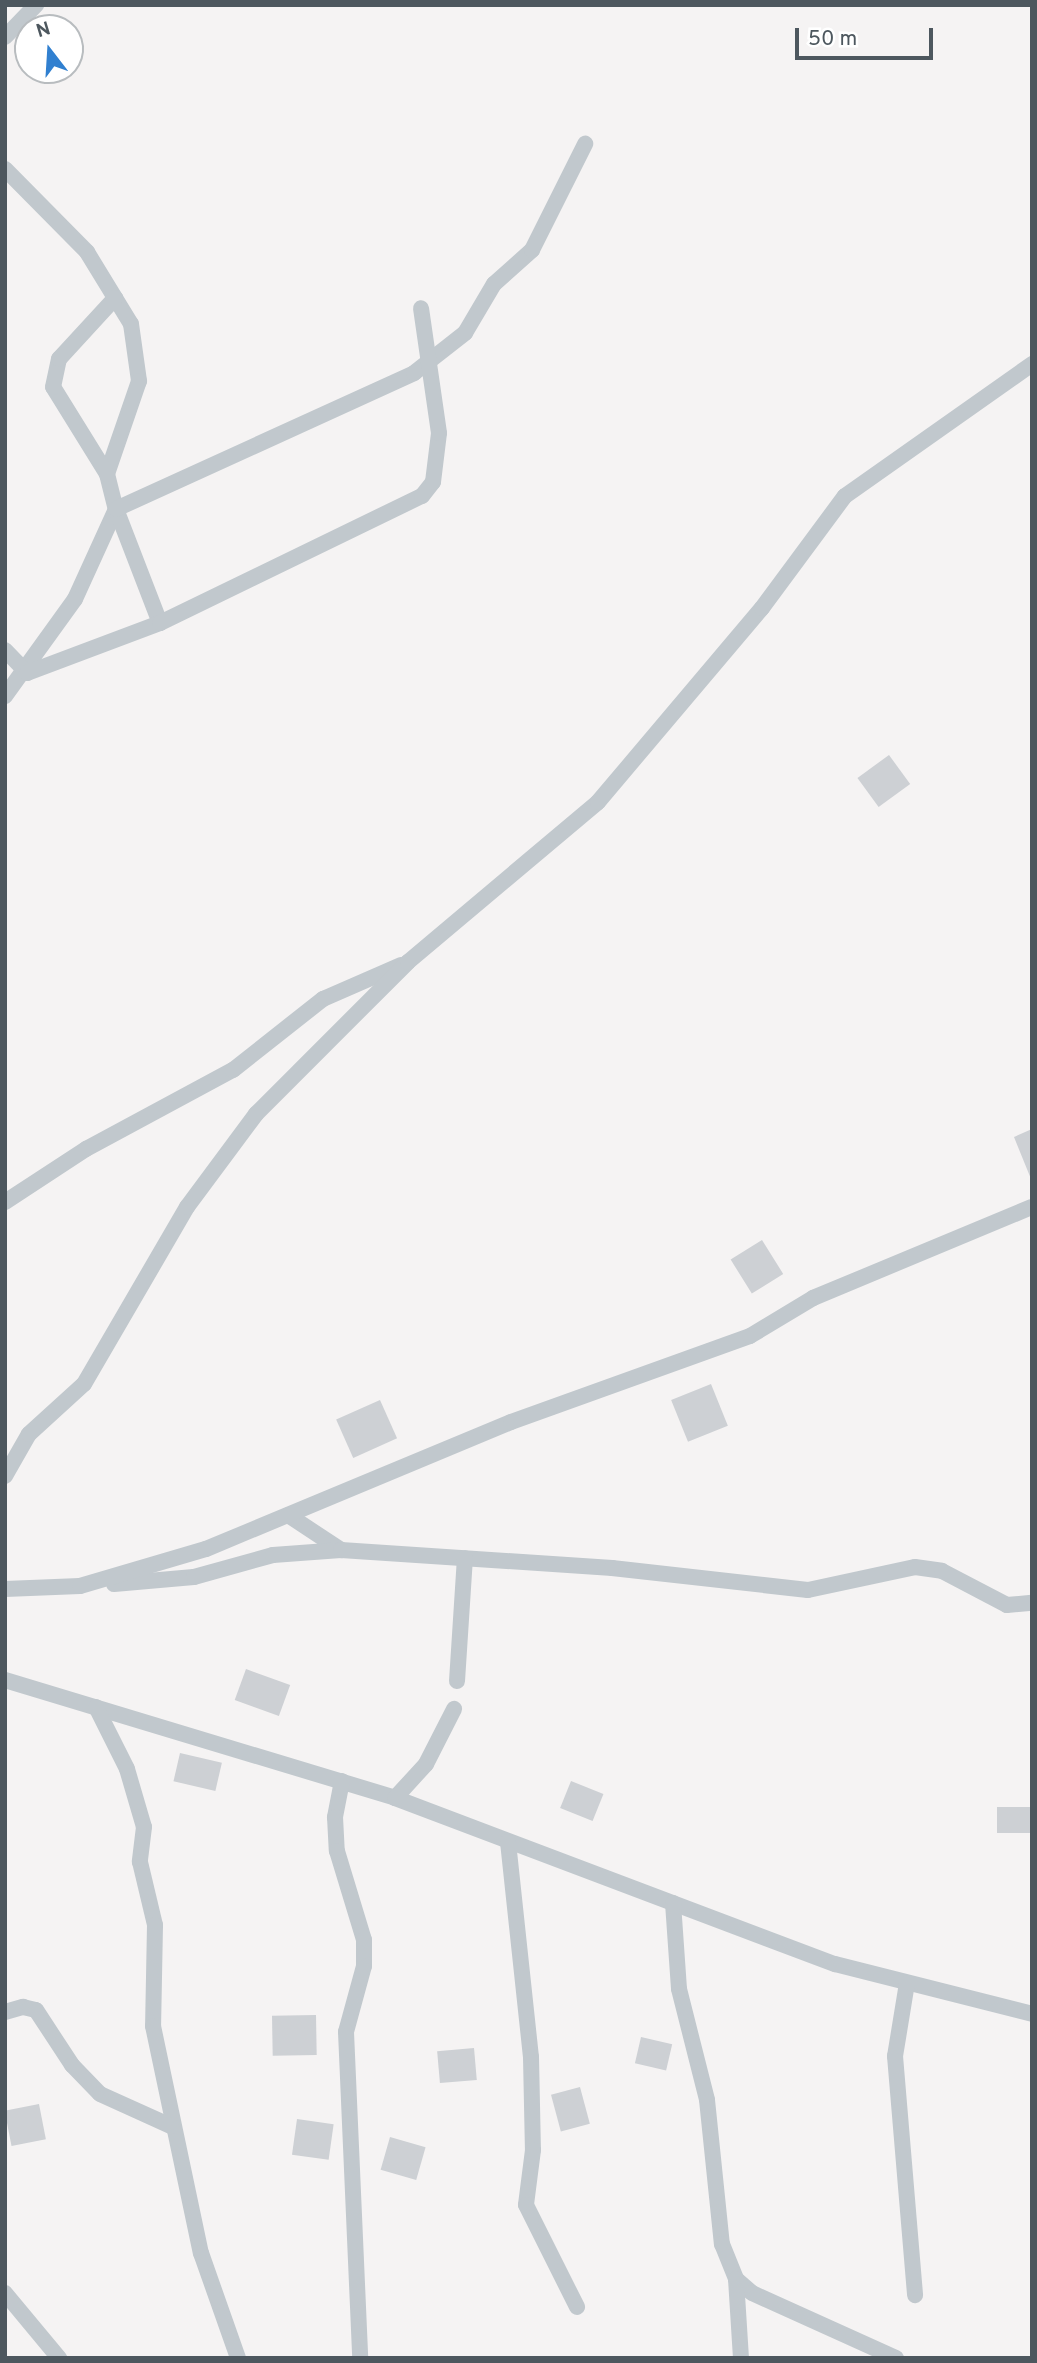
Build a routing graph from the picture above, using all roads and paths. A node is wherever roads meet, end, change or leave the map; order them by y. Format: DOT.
graph roads {
  1 [pos="36,5"];
  2 [pos="5,37"];
  3 [pos="585,144"];
  4 [pos="5,169"];
  5 [pos="115,298"];
  6 [pos="421,308"];
  7 [pos="429,362"];
  8 [pos="1032,364"];
  9 [pos="107,474"];
  10 [pos="116,509"];
  11 [pos="160,624"];
  12 [pos="5,650"];
  13 [pos="27,673"];
  14 [pos="5,696"];
  15 [pos="408,962"];
  16 [pos="5,1202"];
  17 [pos="1032,1206"];
  18 [pos="5,1476"];
  19 [pos="288,1515"];
  20 [pos="341,1550"];
  21 [pos="465,1558"];
  22 [pos="80,1586"];
  23 [pos="5,1589"];
  24 [pos="1032,1603"];
  25 [pos="5,1680"];
  26 [pos="457,1681"];
  27 [pos="96,1707"];
  28 [pos="454,1709"];
  29 [pos="342,1781"];
  30 [pos="395,1798"];
  31 [pos="508,1842"];
  32 [pos="673,1903"];
  33 [pos="906,1983"];
  34 [pos="5,2012"];
  35 [pos="1032,2014"];
  36 [pos="171,2126"];
  37 [pos="736,2278"];
  38 [pos="5,2293"];
  39 [pos="915,2295"];
  40 [pos="577,2307"];
  41 [pos="59,2358"];
  42 [pos="238,2358"];
  43 [pos="360,2358"];
  44 [pos="741,2358"];
  45 [pos="895,2358"];
  1 -- 2 [label="street"];
  3 -- 7 [label="street"];
  4 -- 5 [label="street"];
  5 -- 9 [label="street"];
  5 -- 9 [label="street"];
  6 -- 7 [label="street"];
  7 -- 10 [label="street"];
  7 -- 11 [label="street"];
  8 -- 15 [label="street"];
  9 -- 10 [label="street"];
  10 -- 11 [label="street"];
  10 -- 13 [label="street"];
  11 -- 13 [label="street"];
  12 -- 13 [label="street"];
  13 -- 14 [label="street"];
  15 -- 16 [label="street"];
  15 -- 18 [label="street"];
  17 -- 19 [label="street"];
  19 -- 20 [label="street"];
  19 -- 22 [label="street"];
  20 -- 21 [label="street"];
  20 -- 22 [label="street"];
  21 -- 24 [label="street"];
  21 -- 26 [label="street"];
  22 -- 23 [label="street"];
  25 -- 27 [label="street"];
  27 -- 29 [label="street"];
  27 -- 36 [label="street"];
  28 -- 30 [label="street"];
  29 -- 30 [label="street"];
  29 -- 43 [label="street"];
  30 -- 31 [label="street"];
  31 -- 32 [label="street"];
  31 -- 40 [label="street"];
  32 -- 33 [label="street"];
  32 -- 37 [label="street"];
  33 -- 35 [label="street"];
  33 -- 39 [label="street"];
  34 -- 36 [label="street"];
  36 -- 42 [label="street"];
  37 -- 44 [label="street"];
  37 -- 45 [label="street"];
  38 -- 41 [label="street"];
}
